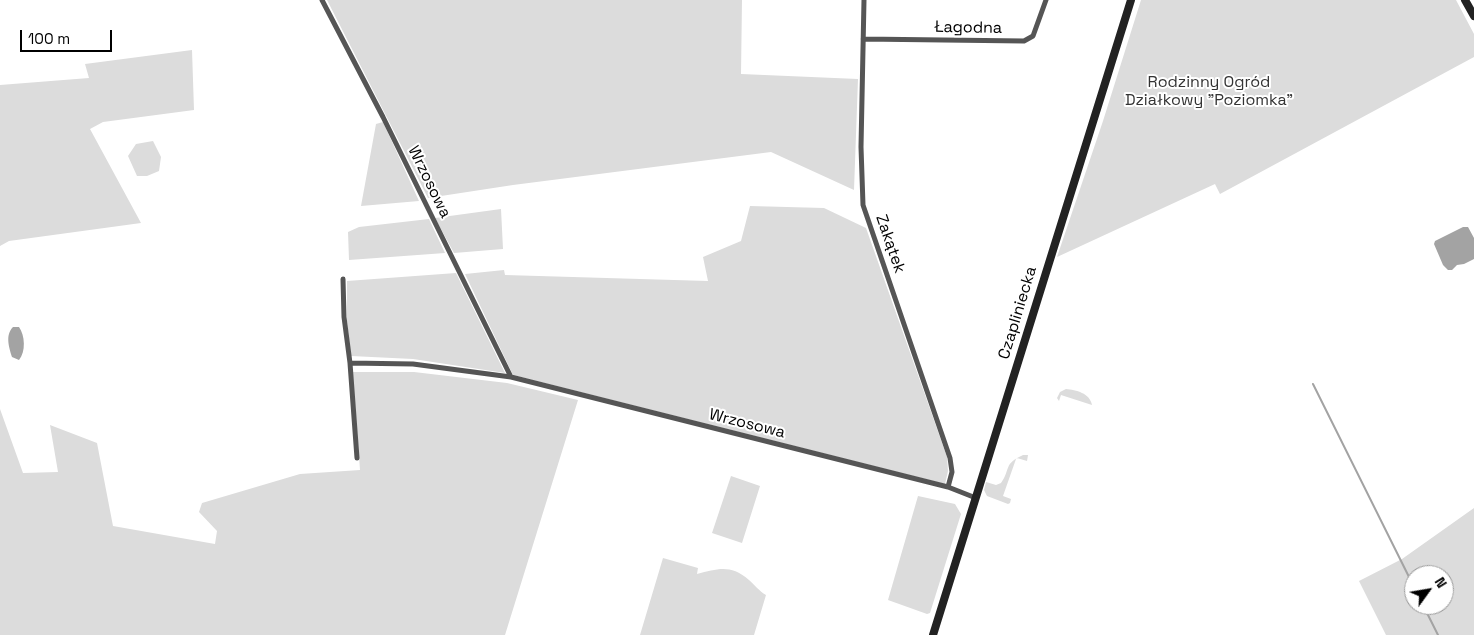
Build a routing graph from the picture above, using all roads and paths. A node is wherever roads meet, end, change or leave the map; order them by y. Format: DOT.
graph roads {
  1 [pos="322,0"];
  2 [pos="864,0"];
  3 [pos="1046,0"];
  4 [pos="1131,0"];
  5 [pos="1465,0"];
  6 [pos="1474,16"];
  7 [pos="863,39"];
  8 [pos="343,279"];
  9 [pos="350,363"];
  10 [pos="511,377"];
  11 [pos="357,458"];
  12 [pos="948,487"];
  13 [pos="976,498"];
  14 [pos="933,635"];
  1 -- 10 [label="street, Wrzosowa"];
  2 -- 7 [label="street, Zakątek"];
  3 -- 7 [label="street, Łagodna"];
  4 -- 13 [label="main road, Czapliniecka"];
  5 -- 6 [label="main road"];
  7 -- 12 [label="street, Zakątek"];
  8 -- 9 [label="street"];
  9 -- 10 [label="street, Wrzosowa"];
  9 -- 11 [label="street"];
  10 -- 12 [label="street, Wrzosowa"];
  12 -- 13 [label="street, Wrzosowa"];
  13 -- 14 [label="main road, Czapliniecka"];
}
